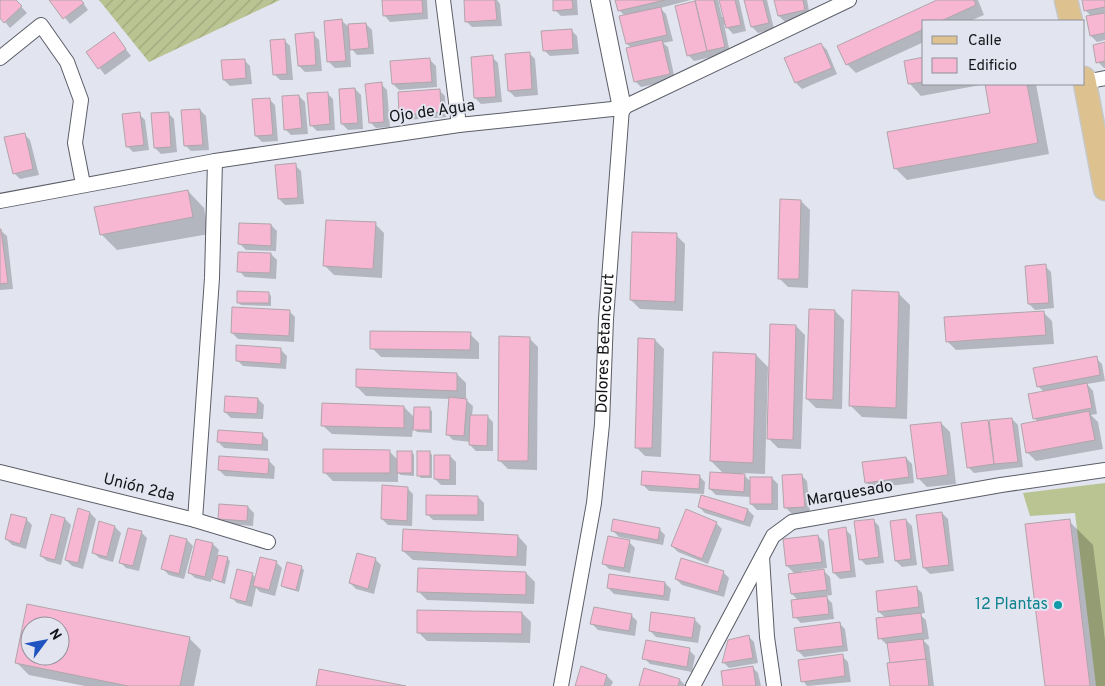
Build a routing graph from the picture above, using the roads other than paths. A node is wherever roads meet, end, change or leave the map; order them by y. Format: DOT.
graph roads {
  1 [pos="443,0"];
  2 [pos="600,0"];
  3 [pos="849,0"];
  4 [pos="1066,0"];
  5 [pos="824,6"];
  6 [pos="1071,20"];
  7 [pos="0,58"];
  8 [pos="1091,79"];
  9 [pos="622,108"];
  10 [pos="459,125"];
  11 [pos="214,161"];
  12 [pos="83,184"];
  13 [pos="1105,189"];
  14 [pos="0,201"];
  15 [pos="1105,470"];
  16 [pos="0,472"];
  17 [pos="195,520"];
  18 [pos="268,542"];
  19 [pos="762,557"];
  20 [pos="561,686"];
  21 [pos="693,686"];
  22 [pos="774,686"];
  1 -- 10 [label="street"];
  2 -- 9 [label="street, Dolores Betancourt"];
  3 -- 5 [label="street, Ojo de Agua"];
  4 -- 6 [label="main road"];
  5 -- 9 [label="street, Ojo de Agua"];
  7 -- 12 [label="street"];
  8 -- 13 [label="main road"];
  9 -- 10 [label="street, Ojo de Agua"];
  9 -- 20 [label="street, Dolores Betancourt"];
  10 -- 11 [label="street, Ojo de Agua"];
  11 -- 12 [label="street, Ojo de Agua"];
  11 -- 17 [label="street"];
  12 -- 14 [label="street, Ojo de Agua"];
  15 -- 19 [label="street, Marquesado"];
  16 -- 17 [label="street, Unión 2da"];
  17 -- 18 [label="street, Unión 2da"];
  19 -- 21 [label="street, Marquesado"];
  19 -- 22 [label="street"];
}
